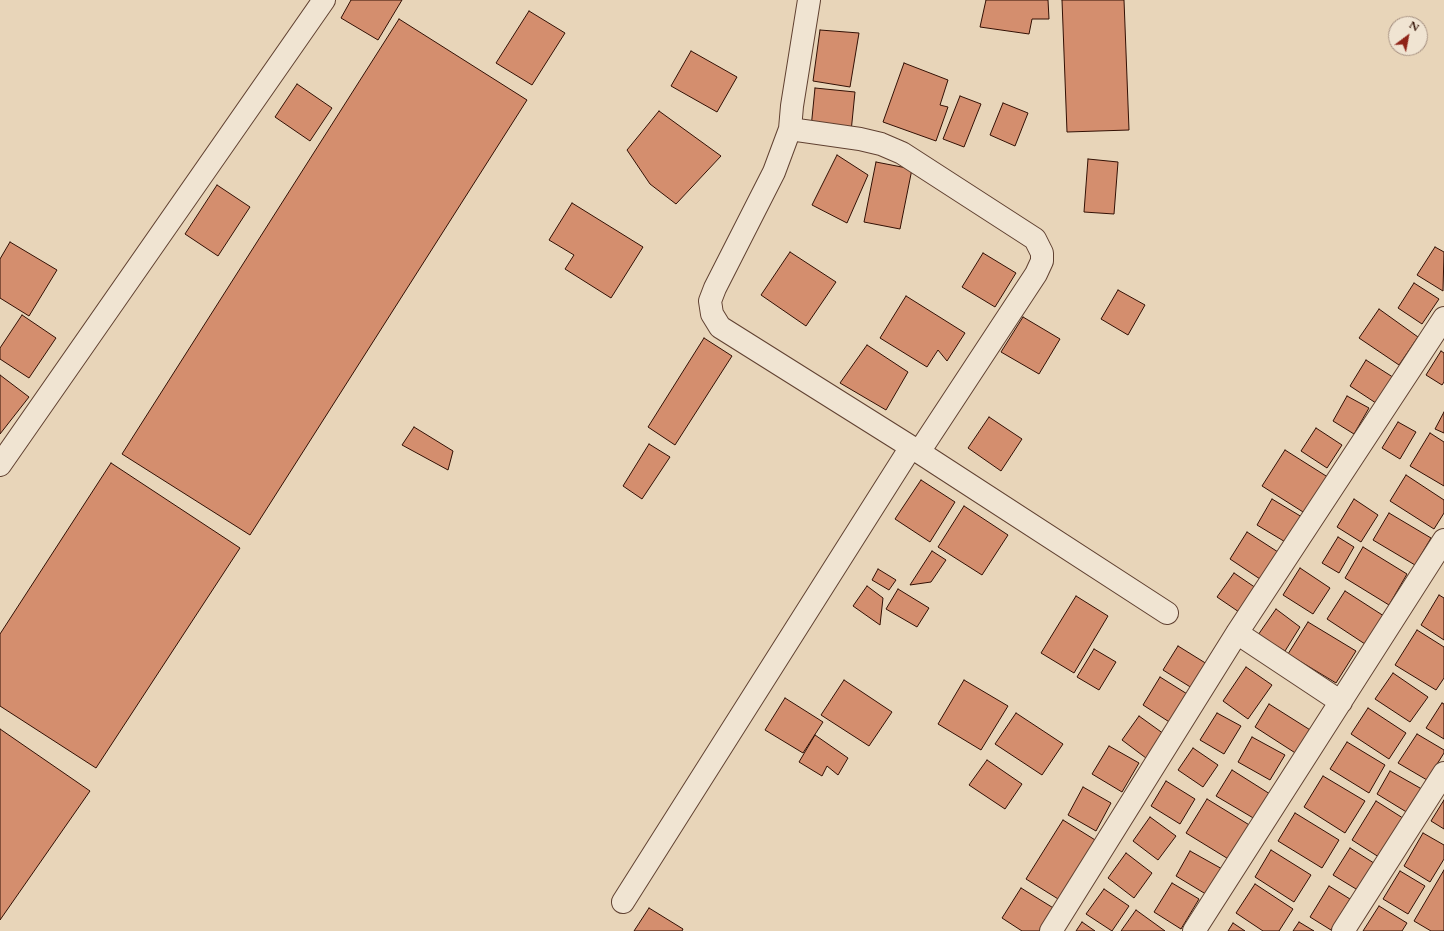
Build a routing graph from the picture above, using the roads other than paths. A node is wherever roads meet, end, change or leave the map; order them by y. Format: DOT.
graph roads {
  1 [pos="324,0"];
  2 [pos="809,0"];
  3 [pos="790,129"];
  4 [pos="1444,318"];
  5 [pos="914,449"];
  6 [pos="0,465"];
  7 [pos="1444,540"];
  8 [pos="1167,613"];
  9 [pos="1237,633"];
  10 [pos="1341,702"];
  11 [pos="1444,773"];
  12 [pos="623,902"];
  13 [pos="1050,931"];
  14 [pos="1194,931"];
  15 [pos="1342,931"];
  1 -- 6 [label="street"];
  2 -- 3 [label="street"];
  3 -- 5 [label="street"];
  3 -- 5 [label="street"];
  4 -- 9 [label="street"];
  5 -- 8 [label="street"];
  5 -- 12 [label="street"];
  7 -- 10 [label="street"];
  9 -- 10 [label="street"];
  9 -- 13 [label="street"];
  10 -- 14 [label="street"];
  11 -- 15 [label="street"];
}
